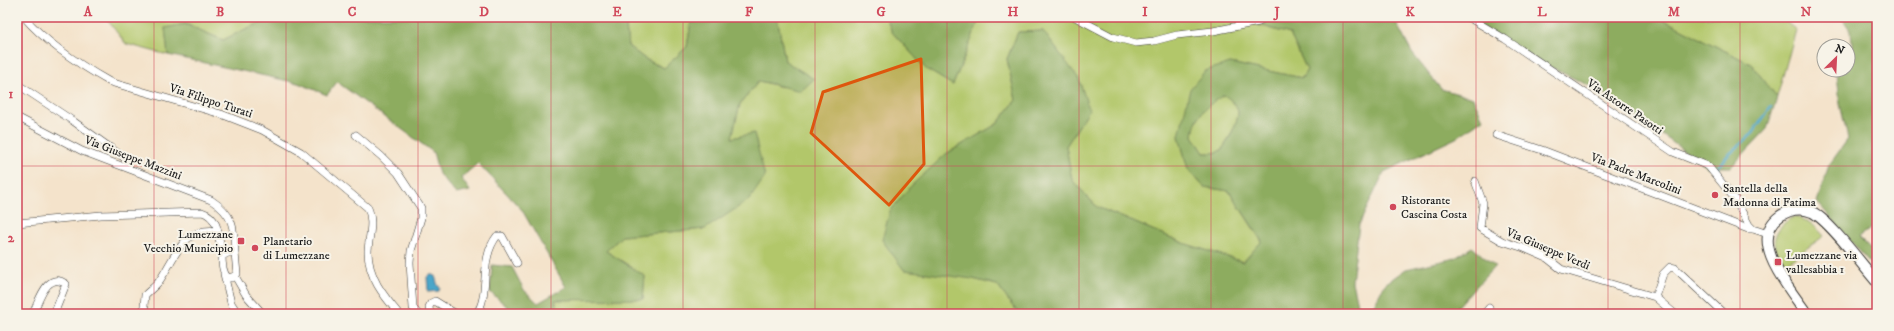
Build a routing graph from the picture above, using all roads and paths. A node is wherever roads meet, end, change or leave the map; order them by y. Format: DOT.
graph roads {
  1 [pos="24,17"];
  2 [pos="1075,17"];
  3 [pos="1263,17"];
  4 [pos="1468,17"];
  5 [pos="17,84"];
  6 [pos="17,117"];
  7 [pos="356,135"];
  8 [pos="1496,135"];
  9 [pos="129,168"];
  10 [pos="1475,181"];
  11 [pos="17,222"];
  12 [pos="1753,229"];
  13 [pos="218,230"];
  14 [pos="1768,234"];
  15 [pos="228,253"];
  16 [pos="517,263"];
  17 [pos="224,274"];
  18 [pos="233,277"];
  19 [pos="1877,282"];
  20 [pos="228,288"];
  21 [pos="1655,297"];
  22 [pos="1489,308"];
  23 [pos="34,311"];
  24 [pos="1721,311"];
  25 [pos="54,314"];
  26 [pos="147,314"];
  27 [pos="238,314"];
  28 [pos="263,314"];
  29 [pos="399,314"];
  30 [pos="418,314"];
  31 [pos="430,314"];
  32 [pos="456,314"];
  33 [pos="476,314"];
  34 [pos="1484,314"];
  35 [pos="1675,314"];
  36 [pos="1807,314"];
  1 -- 29 [label="street, Via Filippo Turati"];
  2 -- 3 [label="street"];
  4 -- 12 [label="street, Via Astorre Pasotti"];
  5 -- 9 [label="street"];
  6 -- 9 [label="street, Via Giuseppe Mazzini"];
  7 -- 30 [label="street"];
  8 -- 12 [label="street, Via Padre Marcolini"];
  9 -- 15 [label="street, Via Giuseppe Mazzini"];
  10 -- 21 [label="street, Via Giuseppe Verdi"];
  11 -- 13 [label="street"];
  12 -- 14 [label="street, Via Padre Marcolini"];
  13 -- 15 [label="street"];
  13 -- 26 [label="street"];
  14 -- 19 [label="main road"];
  14 -- 36 [label="main road"];
  15 -- 17 [label="street, Via Giuseppe Mazzini"];
  15 -- 18 [label="street, Via Giuseppe Mazzini"];
  16 -- 33 [label="street"];
  17 -- 18 [label="street"];
  17 -- 20 [label="street, Via Giuseppe Mazzini"];
  18 -- 20 [label="street"];
  18 -- 28 [label="street, Via Giuseppe Mazzini"];
  20 -- 27 [label="street, Via Giuseppe Mazzini"];
  21 -- 24 [label="street"];
  21 -- 35 [label="street, Via Giuseppe Verdi"];
  22 -- 34 [label="street"];
  23 -- 25 [label="street"];
  31 -- 32 [label="street"];
}
